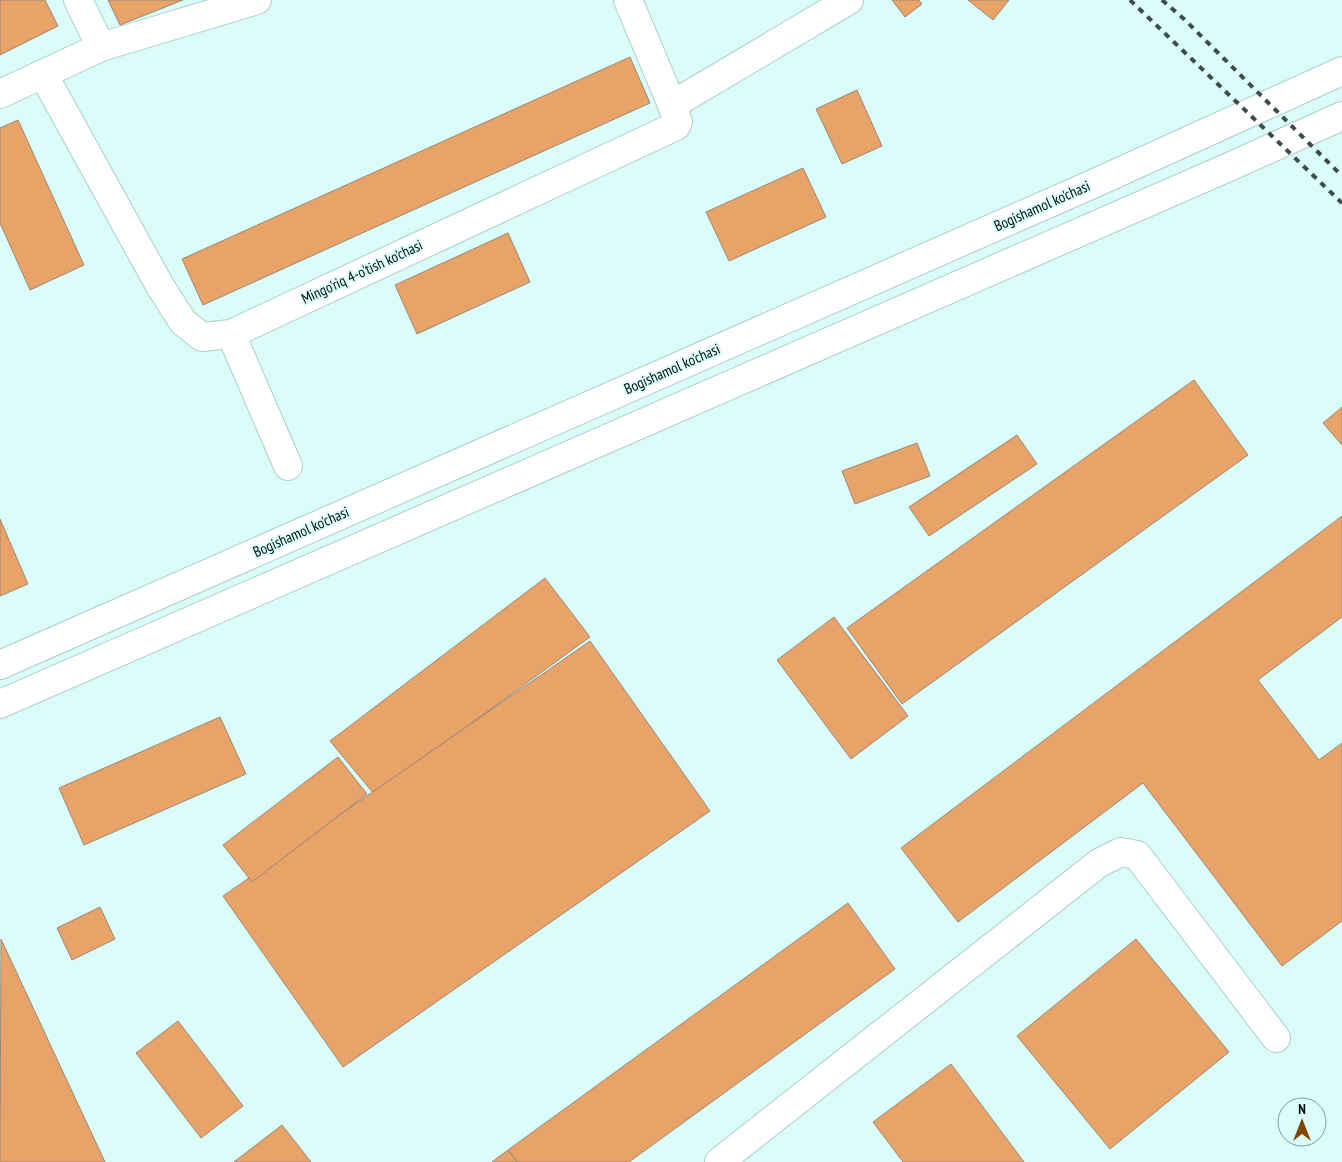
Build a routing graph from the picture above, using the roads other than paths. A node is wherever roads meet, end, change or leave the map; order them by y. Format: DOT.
graph roads {
  1 [pos="78,0"];
  2 [pos="257,0"];
  3 [pos="628,0"];
  4 [pos="849,0"];
  5 [pos="102,47"];
  6 [pos="1342,71"];
  7 [pos="44,74"];
  8 [pos="0,94"];
  9 [pos="672,104"];
  10 [pos="1342,116"];
  11 [pos="230,334"];
  12 [pos="288,466"];
  13 [pos="0,665"];
  14 [pos="0,704"];
  15 [pos="1276,1038"];
  16 [pos="719,1162"];
  1 -- 5 [label="main road"];
  2 -- 5 [label="main road"];
  3 -- 9 [label="main road, Mingo'riq 4-o'tish ko'chasi"];
  4 -- 9 [label="main road"];
  5 -- 7 [label="main road"];
  6 -- 13 [label="main road, Bogishamol ko'chasi"];
  7 -- 8 [label="main road"];
  7 -- 11 [label="main road, Mingo'riq 4-o'tish ko'chasi"];
  9 -- 11 [label="main road, Mingo'riq 4-o'tish ko'chasi"];
  10 -- 14 [label="main road"];
  11 -- 12 [label="main road"];
  15 -- 16 [label="main road"];
}
